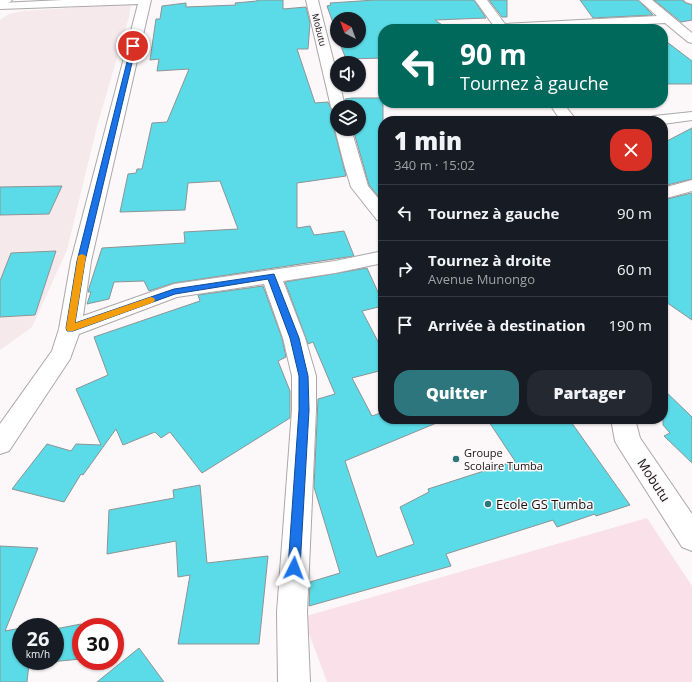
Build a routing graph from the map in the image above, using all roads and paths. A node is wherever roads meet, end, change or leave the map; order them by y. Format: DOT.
graph roads {
  1 [pos="6,0"];
  2 [pos="144,0"];
  3 [pos="312,0"];
  4 [pos="481,0"];
  5 [pos="645,0"];
  6 [pos="0,5"];
  7 [pos="668,19"];
  8 [pos="498,24"];
  9 [pos="585,24"];
  10 [pos="692,39"];
  11 [pos="336,100"];
  12 [pos="692,116"];
  13 [pos="668,119"];
  14 [pos="345,136"];
  15 [pos="692,185"];
  16 [pos="668,192"];
  17 [pos="378,210"];
  18 [pos="378,258"];
  19 [pos="271,276"];
  20 [pos="70,328"];
  21 [pos="624,424"];
  22 [pos="0,444"];
  23 [pos="692,538"];
  24 [pos="294,682"];
  1 -- 6 [label="main road"];
  2 -- 6 [label="main road"];
  2 -- 20 [label="main road"];
  3 -- 11 [label="main road, Mobutu"];
  4 -- 8 [label="main road"];
  5 -- 7 [label="main road"];
  7 -- 9 [label="main road"];
  7 -- 10 [label="main road"];
  12 -- 13 [label="main road"];
  14 -- 17 [label="main road"];
  15 -- 16 [label="main road"];
  18 -- 19 [label="main road"];
  19 -- 20 [label="main road"];
  19 -- 24 [label="main road"];
  20 -- 22 [label="main road"];
  21 -- 23 [label="main road, Mobutu"];
}
